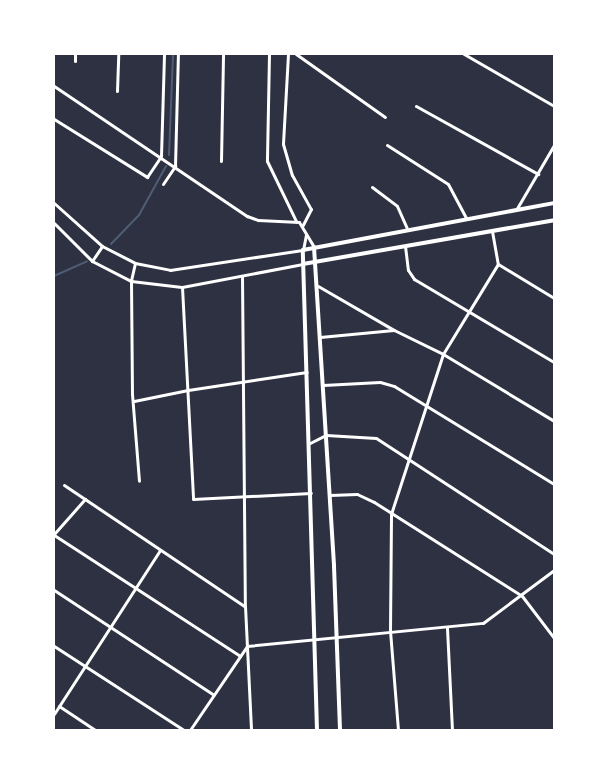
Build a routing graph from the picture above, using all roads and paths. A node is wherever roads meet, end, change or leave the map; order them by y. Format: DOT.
graph roads {
  1 [pos="75,54"];
  2 [pos="118,54"];
  3 [pos="164,54"];
  4 [pos="178,54"];
  5 [pos="223,54"];
  6 [pos="269,54"];
  7 [pos="288,54"];
  8 [pos="296,54"];
  9 [pos="464,54"];
  10 [pos="75,61"];
  11 [pos="54,86"];
  12 [pos="117,91"];
  13 [pos="416,106"];
  14 [pos="554,106"];
  15 [pos="385,116"];
  16 [pos="54,119"];
  17 [pos="387,145"];
  18 [pos="554,145"];
  19 [pos="161,156"];
  20 [pos="220,161"];
  21 [pos="175,166"];
  22 [pos="538,174"];
  23 [pos="163,184"];
  24 [pos="372,187"];
  25 [pos="54,203"];
  26 [pos="554,203"];
  27 [pos="516,210"];
  28 [pos="466,218"];
  29 [pos="554,220"];
  30 [pos="296,221"];
  31 [pos="54,223"];
  32 [pos="303,225"];
  33 [pos="407,228"];
  34 [pos="492,231"];
  35 [pos="306,233"];
  36 [pos="102,246"];
  37 [pos="405,246"];
  38 [pos="314,247"];
  39 [pos="303,250"];
  40 [pos="92,261"];
  41 [pos="317,262"];
  42 [pos="136,263"];
  43 [pos="303,264"];
  44 [pos="498,264"];
  45 [pos="242,276"];
  46 [pos="131,281"];
  47 [pos="318,286"];
  48 [pos="182,287"];
  49 [pos="554,298"];
  50 [pos="470,310"];
  51 [pos="394,330"];
  52 [pos="320,337"];
  53 [pos="443,354"];
  54 [pos="554,362"];
  55 [pos="307,372"];
  56 [pos="242,381"];
  57 [pos="323,385"];
  58 [pos="188,390"];
  59 [pos="134,401"];
  60 [pos="426,406"];
  61 [pos="554,421"];
  62 [pos="326,435"];
  63 [pos="310,443"];
  64 [pos="411,460"];
  65 [pos="139,481"];
  66 [pos="554,484"];
  67 [pos="64,485"];
  68 [pos="312,493"];
  69 [pos="330,495"];
  70 [pos="243,498"];
  71 [pos="85,499"];
  72 [pos="391,514"];
  73 [pos="54,534"];
  74 [pos="160,550"];
  75 [pos="554,554"];
  76 [pos="554,570"];
  77 [pos="136,588"];
  78 [pos="54,590"];
  79 [pos="522,596"];
  80 [pos="245,606"];
  81 [pos="110,626"];
  82 [pos="447,628"];
  83 [pos="390,630"];
  84 [pos="337,637"];
  85 [pos="554,638"];
  86 [pos="315,642"];
  87 [pos="54,646"];
  88 [pos="247,646"];
  89 [pos="240,656"];
  90 [pos="85,666"];
  91 [pos="214,695"];
  92 [pos="59,706"];
  93 [pos="54,714"];
  94 [pos="95,730"];
  95 [pos="184,730"];
  96 [pos="190,730"];
  97 [pos="251,730"];
  98 [pos="317,730"];
  99 [pos="340,730"];
  100 [pos="398,730"];
  101 [pos="452,730"];
  1 -- 10 [label="street"];
  2 -- 12 [label="street"];
  3 -- 19 [label="street"];
  4 -- 21 [label="street"];
  5 -- 20 [label="street"];
  6 -- 30 [label="street"];
  7 -- 32 [label="street"];
  8 -- 15 [label="street"];
  9 -- 14 [label="street"];
  11 -- 19 [label="street"];
  13 -- 22 [label="street"];
  16 -- 19 [label="street"];
  17 -- 28 [label="street"];
  18 -- 22 [label="street"];
  19 -- 21 [label="street"];
  21 -- 23 [label="street"];
  21 -- 30 [label="street"];
  22 -- 27 [label="street"];
  24 -- 33 [label="street"];
  25 -- 36 [label="street"];
  26 -- 27 [label="street"];
  27 -- 28 [label="street"];
  28 -- 33 [label="street"];
  29 -- 34 [label="street"];
  30 -- 32 [label="street"];
  31 -- 40 [label="street"];
  32 -- 35 [label="street"];
  33 -- 38 [label="street"];
  34 -- 37 [label="street"];
  34 -- 44 [label="street"];
  35 -- 38 [label="street"];
  35 -- 39 [label="street"];
  36 -- 40 [label="street"];
  36 -- 42 [label="street"];
  37 -- 41 [label="street"];
  37 -- 50 [label="street"];
  38 -- 39 [label="street"];
  38 -- 41 [label="street"];
  39 -- 42 [label="street"];
  39 -- 43 [label="street"];
  40 -- 46 [label="street"];
  41 -- 43 [label="street"];
  41 -- 47 [label="street"];
  42 -- 46 [label="street"];
  43 -- 45 [label="street"];
  43 -- 55 [label="street"];
  44 -- 49 [label="street"];
  44 -- 50 [label="street"];
  45 -- 48 [label="street"];
  45 -- 56 [label="street"];
  46 -- 48 [label="street"];
  46 -- 59 [label="street"];
  47 -- 51 [label="street"];
  47 -- 52 [label="street"];
  48 -- 58 [label="street"];
  50 -- 53 [label="street"];
  50 -- 54 [label="street"];
  51 -- 52 [label="street"];
  51 -- 53 [label="street"];
  52 -- 57 [label="street"];
  53 -- 60 [label="street"];
  53 -- 61 [label="street"];
  55 -- 56 [label="street"];
  55 -- 63 [label="street"];
  56 -- 58 [label="street"];
  56 -- 70 [label="street"];
  57 -- 60 [label="street"];
  57 -- 62 [label="street"];
  58 -- 59 [label="street"];
  58 -- 70 [label="street"];
  59 -- 65 [label="street"];
  60 -- 64 [label="street"];
  60 -- 66 [label="street"];
  62 -- 63 [label="street"];
  62 -- 64 [label="street"];
  62 -- 69 [label="street"];
  63 -- 68 [label="street"];
  64 -- 72 [label="street"];
  64 -- 75 [label="street"];
  67 -- 71 [label="street"];
  68 -- 70 [label="street"];
  68 -- 86 [label="street"];
  69 -- 72 [label="street"];
  69 -- 84 [label="street"];
  70 -- 80 [label="street"];
  71 -- 73 [label="street"];
  71 -- 74 [label="street"];
  72 -- 79 [label="street"];
  72 -- 83 [label="street"];
  73 -- 77 [label="street"];
  74 -- 77 [label="street"];
  74 -- 80 [label="street"];
  76 -- 79 [label="street"];
  77 -- 81 [label="street"];
  77 -- 89 [label="street"];
  78 -- 81 [label="street"];
  79 -- 82 [label="street"];
  79 -- 85 [label="street"];
  80 -- 88 [label="street"];
  81 -- 90 [label="street"];
  81 -- 91 [label="street"];
  82 -- 83 [label="street"];
  82 -- 101 [label="street"];
  83 -- 84 [label="street"];
  83 -- 100 [label="street"];
  84 -- 86 [label="street"];
  84 -- 99 [label="street"];
  86 -- 88 [label="street"];
  86 -- 98 [label="street"];
  87 -- 90 [label="street"];
  88 -- 89 [label="street"];
  88 -- 97 [label="street"];
  89 -- 91 [label="street"];
  90 -- 92 [label="street"];
  90 -- 95 [label="street"];
  91 -- 96 [label="street"];
  92 -- 93 [label="street"];
  92 -- 94 [label="street"];
}
